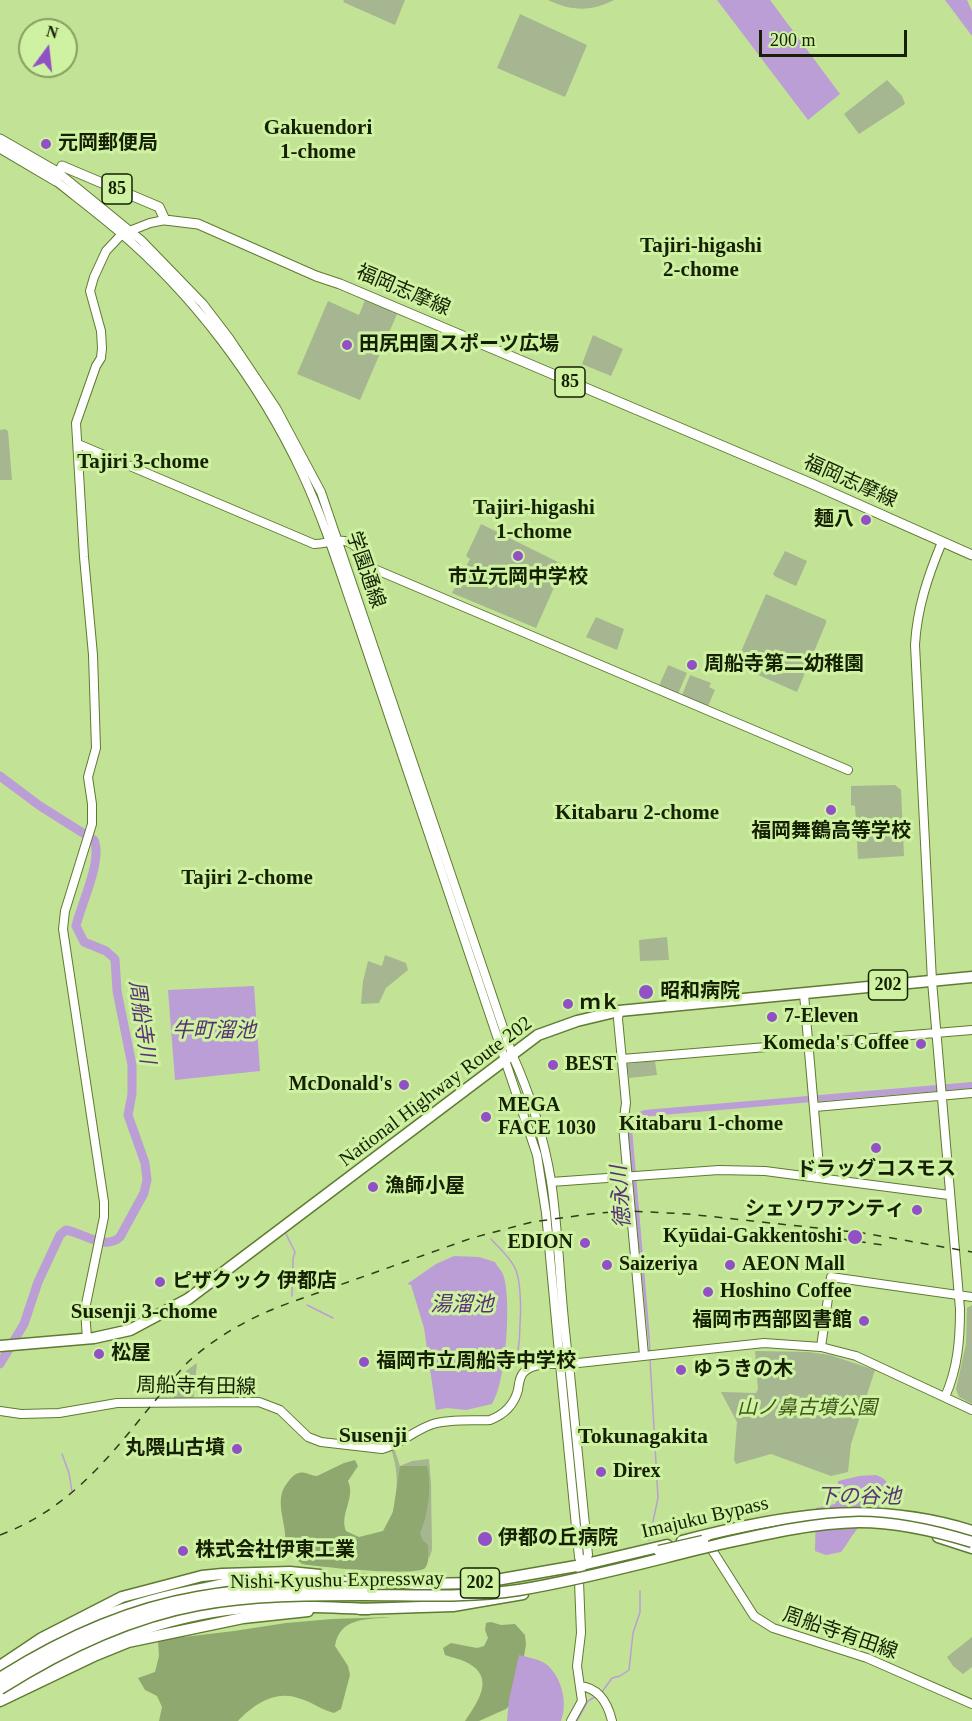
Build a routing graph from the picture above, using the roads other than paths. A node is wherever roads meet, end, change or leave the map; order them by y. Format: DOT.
graph roads {
  1 [pos="0,139"];
  2 [pos="0,148"];
  3 [pos="57,177"];
  4 [pos="165,220"];
  5 [pos="125,232"];
  6 [pos="78,444"];
  7 [pos="333,541"];
  8 [pos="942,542"];
  9 [pos="972,555"];
  10 [pos="848,770"];
  11 [pos="972,977"];
  12 [pos="932,981"];
  13 [pos="804,994"];
  14 [pos="619,1011"];
  15 [pos="972,1030"];
  16 [pos="937,1032"];
  17 [pos="810,1043"];
  18 [pos="508,1057"];
  19 [pos="622,1059"];
  20 [pos="972,1094"];
  21 [pos="942,1096"];
  22 [pos="815,1107"];
  23 [pos="633,1177"];
  24 [pos="820,1178"];
  25 [pos="551,1182"];
  26 [pos="949,1195"];
  27 [pos="959,1295"];
  28 [pos="972,1297"];
  29 [pos="87,1339"];
  30 [pos="9,1345"];
  31 [pos="821,1347"];
  32 [pos="644,1355"];
  33 [pos="565,1364"];
  34 [pos="945,1397"];
  35 [pos="972,1410"];
  36 [pos="1,1411"];
  37 [pos="972,1533"];
  38 [pos="702,1536"];
  39 [pos="972,1542"];
  40 [pos="972,1548"];
  41 [pos="712,1550"];
  42 [pos="582,1565"];
  43 [pos="371,1581"];
  44 [pos="579,1581"];
  45 [pos="368,1609"];
  46 [pos="0,1666"];
  47 [pos="0,1673"];
  48 [pos="0,1678"];
  49 [pos="580,1686"];
  50 [pos="0,1689"];
  51 [pos="0,1695"];
  52 [pos="0,1701"];
  53 [pos="972,1704"];
  54 [pos="571,1721"];
  55 [pos="612,1721"];
  1 -- 3 [label="main road, 85"];
  2 -- 3 [label="main road, 85"];
  3 -- 4 [label="main road, 85"];
  3 -- 5 [label="street, 学園通線"];
  4 -- 5 [label="street"];
  4 -- 8 [label="main road, 福岡志摩線 / 85"];
  5 -- 6 [label="street"];
  5 -- 7 [label="street, 学園通線"];
  6 -- 7 [label="street"];
  6 -- 29 [label="street"];
  7 -- 10 [label="street"];
  7 -- 18 [label="street, 学園通線"];
  8 -- 9 [label="main road, 福岡志摩線 / 85"];
  8 -- 12 [label="street"];
  11 -- 12 [label="highway, National Highway Route 202 / 202"];
  12 -- 13 [label="highway, National Highway Route 202 / 202"];
  12 -- 16 [label="street"];
  13 -- 14 [label="highway, National Highway Route 202 / 202"];
  13 -- 17 [label="street"];
  14 -- 18 [label="highway, National Highway Route 202 / 202"];
  14 -- 19 [label="street"];
  15 -- 16 [label="street"];
  16 -- 17 [label="street"];
  16 -- 21 [label="street"];
  17 -- 19 [label="street"];
  17 -- 22 [label="street"];
  18 -- 25 [label="street"];
  18 -- 29 [label="highway, National Highway Route 202 / 202"];
  18 -- 33 [label="street"];
  19 -- 23 [label="street"];
  20 -- 21 [label="street"];
  21 -- 22 [label="street"];
  21 -- 26 [label="street"];
  22 -- 24 [label="street"];
  23 -- 24 [label="street"];
  23 -- 25 [label="street"];
  23 -- 32 [label="street"];
  24 -- 26 [label="street"];
  25 -- 33 [label="street"];
  26 -- 27 [label="street"];
  27 -- 28 [label="street"];
  27 -- 31 [label="street"];
  27 -- 34 [label="street"];
  29 -- 30 [label="highway, National Highway Route 202 / 202"];
  31 -- 32 [label="street"];
  31 -- 34 [label="street"];
  32 -- 33 [label="street"];
  33 -- 36 [label="main road, 周船寺有田線"];
  33 -- 42 [label="main road"];
  34 -- 35 [label="street"];
  37 -- 38 [label="highway, Imajuku Bypass / 202"];
  37 -- 48 [label="highway, Nishi-Kyushu Expressway, bridge"];
  38 -- 41 [label="main road, 周船寺有田線"];
  38 -- 42 [label="highway, Imajuku Bypass / 202"];
  39 -- 50 [label="highway, Nishi-Kyushu Expressway, bridge"];
  40 -- 41 [label="highway, Imajuku Bypass / 202"];
  41 -- 44 [label="highway, Imajuku Bypass / 202"];
  41 -- 53 [label="main road, 周船寺有田線"];
  42 -- 43 [label="highway, Imajuku Bypass / 202"];
  42 -- 44 [label="main road"];
  43 -- 46 [label="highway, Imajuku Bypass / 202"];
  43 -- 47 [label="highway"];
  44 -- 45 [label="highway, Imajuku Bypass / 202"];
  44 -- 49 [label="street"];
  45 -- 51 [label="highway"];
  45 -- 52 [label="highway, Imajuku Bypass / 202"];
  49 -- 54 [label="street"];
  49 -- 55 [label="street"];
}
